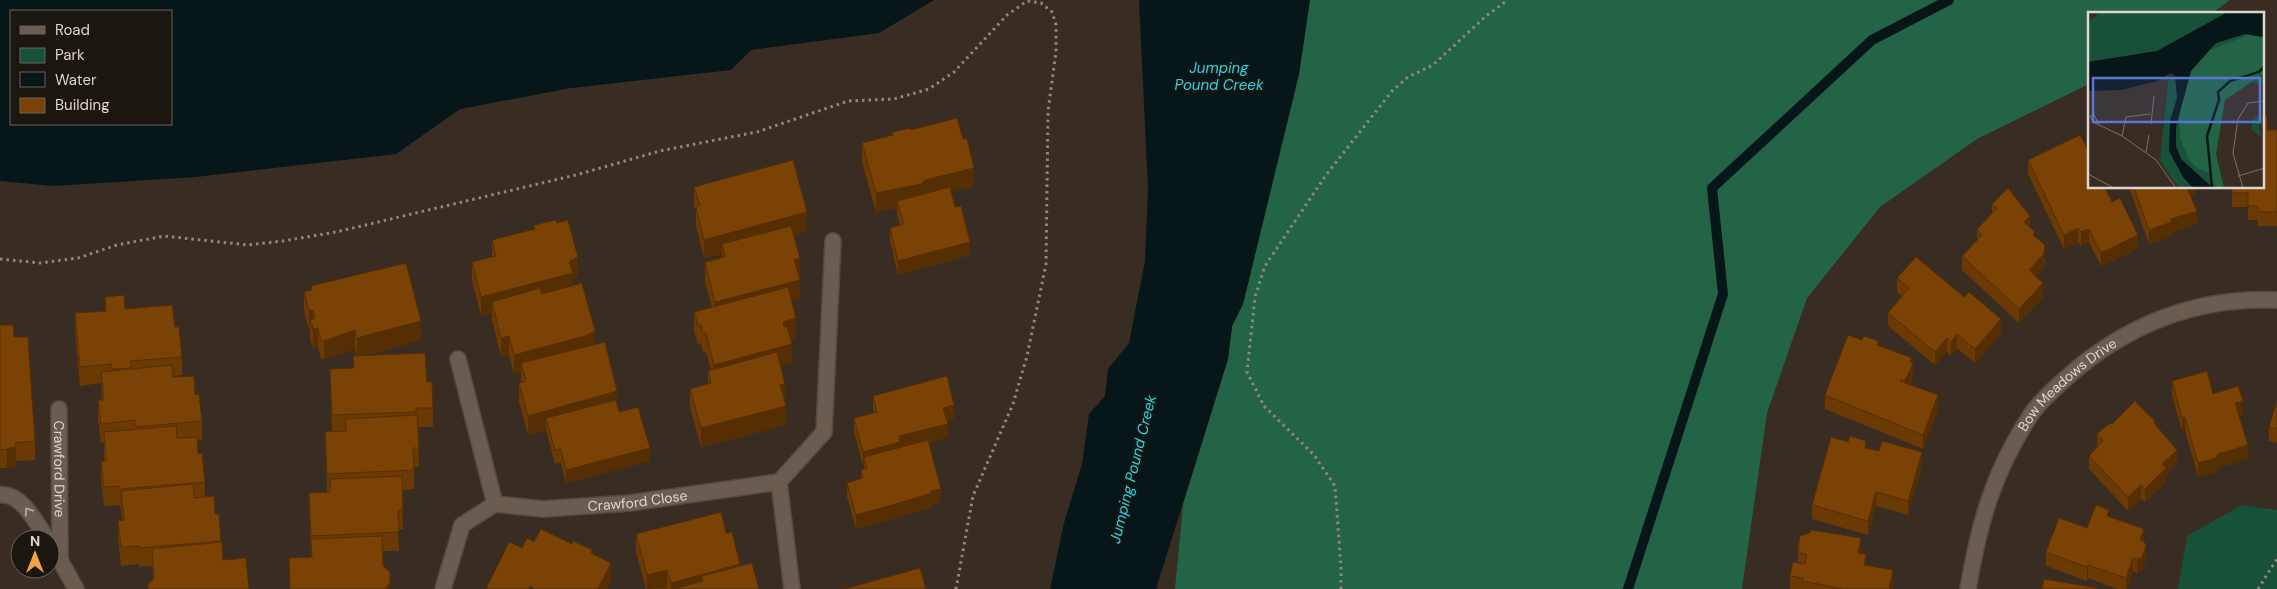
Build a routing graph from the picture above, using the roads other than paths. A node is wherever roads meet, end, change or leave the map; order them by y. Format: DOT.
graph roads {
  1 [pos="833,241"];
  2 [pos="2277,300"];
  3 [pos="458,359"];
  4 [pos="59,409"];
  5 [pos="779,482"];
  6 [pos="0,495"];
  7 [pos="496,504"];
  8 [pos="40,529"];
  9 [pos="60,529"];
  10 [pos="60,558"];
  11 [pos="76,589"];
  12 [pos="443,589"];
  13 [pos="792,589"];
  14 [pos="1968,589"];
  1 -- 5 [label="street"];
  2 -- 14 [label="street, Bow Meadows Drive"];
  3 -- 7 [label="street"];
  4 -- 9 [label="street, Crawford Drive"];
  5 -- 7 [label="street, Crawford Close"];
  5 -- 13 [label="street"];
  8 -- 6 [label="street, Crawford Drive, one-way"];
  7 -- 12 [label="street"];
  10 -- 11 [label="street, Crawford Drive"];
}
